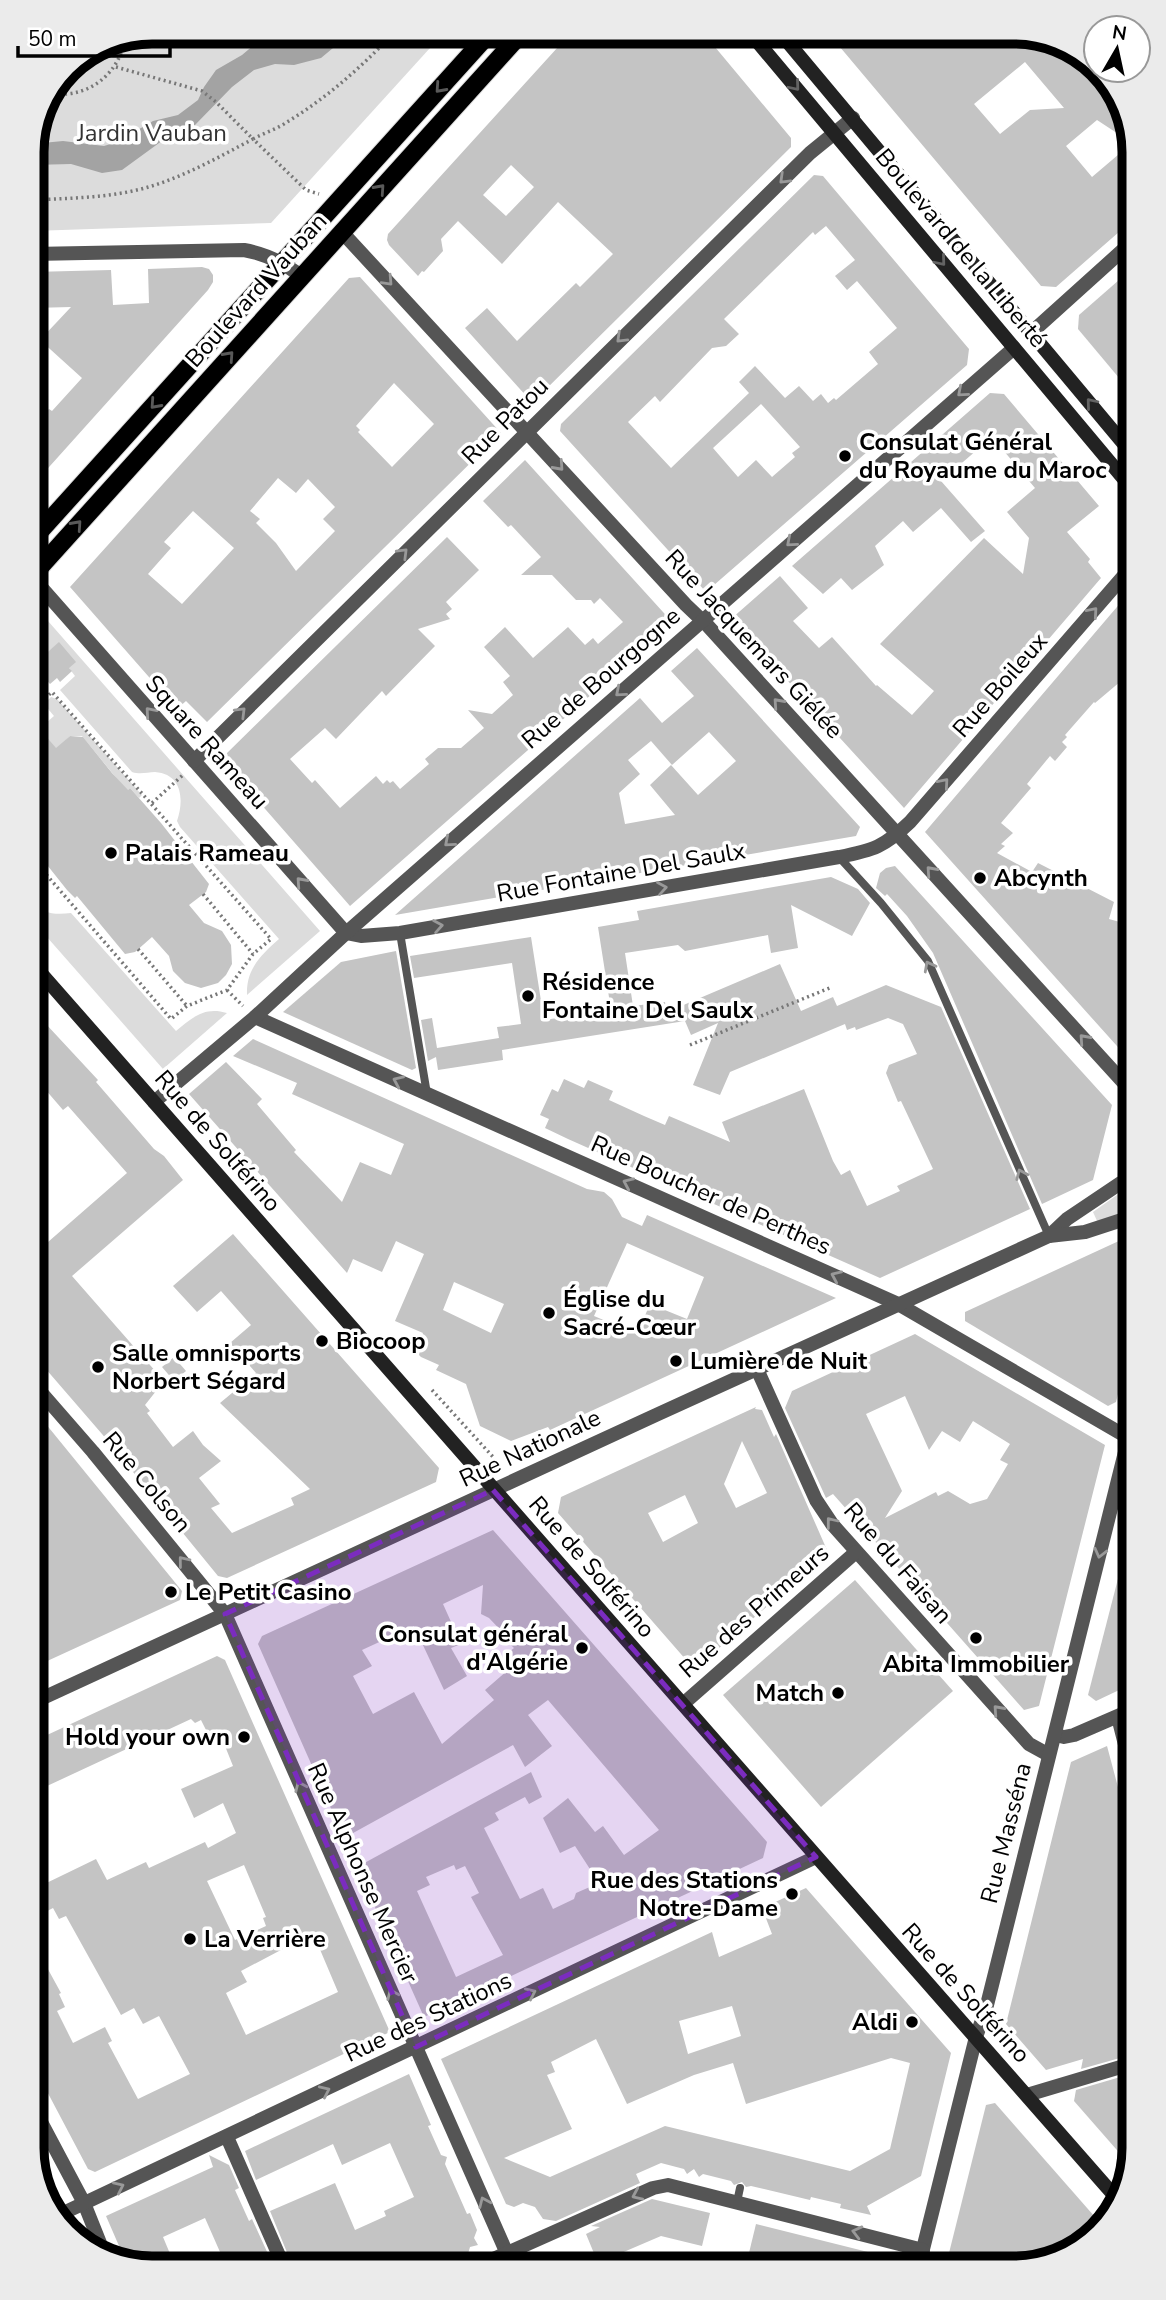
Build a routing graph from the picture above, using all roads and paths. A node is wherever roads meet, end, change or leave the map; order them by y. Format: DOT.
graph roads {
  1 [pos="383,44"];
  2 [pos="480,44"];
  3 [pos="512,44"];
  4 [pos="759,44"];
  5 [pos="790,44"];
  6 [pos="122,48"];
  7 [pos="116,67"];
  8 [pos="61,93"];
  9 [pos="853,118"];
  10 [pos="834,132"];
  11 [pos="253,139"];
  12 [pos="44,199"];
  13 [pos="340,200"];
  14 [pos="341,232"];
  15 [pos="1122,252"];
  16 [pos="44,254"];
  17 [pos="284,263"];
  18 [pos="301,276"];
  19 [pos="1032,332"];
  20 [pos="1014,348"];
  21 [pos="527,431"];
  22 [pos="1122,440"];
  23 [pos="1122,476"];
  24 [pos="44,527"];
  25 [pos="44,564"];
  26 [pos="1122,579"];
  27 [pos="44,591"];
  28 [pos="701,620"];
  29 [pos="44,699"];
  30 [pos="194,761"];
  31 [pos="152,803"];
  32 [pos="898,834"];
  33 [pos="839,857"];
  34 [pos="44,872"];
  35 [pos="66,887"];
  36 [pos="61,891"];
  37 [pos="204,894"];
  38 [pos="346,933"];
  39 [pos="400,933"];
  40 [pos="138,949"];
  41 [pos="253,954"];
  42 [pos="44,977"];
  43 [pos="832,987"];
  44 [pos="187,1006"];
  45 [pos="255,1017"];
  46 [pos="690,1045"];
  47 [pos="1122,1081"];
  48 [pos="427,1094"];
  49 [pos="154,1102"];
  50 [pos="1122,1183"];
  51 [pos="1122,1220"];
  52 [pos="1049,1236"];
  53 [pos="898,1304"];
  54 [pos="757,1368"];
  55 [pos="44,1396"];
  56 [pos="1122,1434"];
  57 [pos="1122,1478"];
  58 [pos="492,1490"];
  59 [pos="856,1552"];
  60 [pos="225,1614"];
  61 [pos="44,1697"];
  62 [pos="682,1704"];
  63 [pos="1122,1715"];
  64 [pos="1118,1717"];
  65 [pos="1122,1732"];
  66 [pos="1055,1735"];
  67 [pos="1049,1755"];
  68 [pos="816,1857"];
  69 [pos="976,2038"];
  70 [pos="416,2047"];
  71 [pos="1122,2067"];
  72 [pos="1027,2095"];
  73 [pos="44,2128"];
  74 [pos="227,2137"];
  75 [pos="1112,2193"];
  76 [pos="83,2203"];
  77 [pos="65,2212"];
  78 [pos="100,2243"];
  79 [pos="279,2256"];
  80 [pos="508,2256"];
  81 [pos="515,2256"];
  82 [pos="921,2256"];
  1 -- 11 [label="path"];
  2 -- 13 [label="main road, Boulevard Vauban, one-way"];
  14 -- 3 [label="main road, Boulevard Vauban, one-way"];
  4 -- 10 [label="main road, Boulevard de la Liberté, one-way"];
  5 -- 9 [label="main road, Boulevard de la Liberté"];
  6 -- 7 [label="path"];
  7 -- 8 [label="path"];
  7 -- 11 [label="path"];
  9 -- 10 [label="street, Rue Patou"];
  9 -- 19 [label="main road, Boulevard de la Liberté"];
  10 -- 20 [label="main road, Boulevard de la Liberté, one-way"];
  10 -- 21 [label="street, Rue Patou, one-way"];
  11 -- 12 [label="path"];
  11 -- 13 [label="path"];
  13 -- 17 [label="main road, Boulevard Vauban"];
  14 -- 18 [label="main road, Boulevard Vauban"];
  14 -- 21 [label="street, Rue Jacquemars Giélée, one-way"];
  15 -- 19 [label="street"];
  16 -- 17 [label="street"];
  17 -- 18 [label="street"];
  17 -- 24 [label="main road, Boulevard Vauban, one-way"];
  25 -- 18 [label="main road, Boulevard Vauban, one-way"];
  22 -- 19 [label="main road, Boulevard de la Liberté, one-way"];
  20 -- 23 [label="main road, Boulevard de la Liberté"];
  20 -- 28 [label="street, Rue de Bourgogne, one-way"];
  21 -- 28 [label="street, Rue Jacquemars Giélée, one-way"];
  30 -- 21 [label="street, Rue Patou, one-way"];
  32 -- 26 [label="street, Rue Boileux, one-way"];
  30 -- 27 [label="street, Square Rameau, one-way"];
  32 -- 28 [label="street, Rue Jacquemars Giélée, one-way"];
  28 -- 38 [label="street, Rue de Bourgogne, one-way"];
  29 -- 31 [label="path"];
  30 -- 31 [label="path"];
  38 -- 30 [label="street, Square Rameau, one-way"];
  31 -- 41 [label="path"];
  32 -- 33 [label="street, Rue Fontaine Del Saulx"];
  47 -- 32 [label="street, Rue Jacquemars Giélée, one-way"];
  39 -- 33 [label="street, Rue Fontaine Del Saulx, one-way"];
  52 -- 33 [label="lane, one-way"];
  34 -- 36 [label="path"];
  35 -- 36 [label="path"];
  36 -- 44 [label="path"];
  37 -- 41 [label="path"];
  38 -- 39 [label="street, Rue Fontaine Del Saulx"];
  38 -- 45 [label="street"];
  39 -- 48 [label="lane"];
  40 -- 44 [label="path"];
  41 -- 44 [label="path"];
  42 -- 49 [label="main road, Rue de Solférino"];
  43 -- 46 [label="path"];
  48 -- 45 [label="street, Rue Boucher de Perthes, one-way"];
  45 -- 49 [label="street"];
  53 -- 48 [label="street, Rue Boucher de Perthes, one-way"];
  49 -- 58 [label="main road, Rue de Solférino"];
  50 -- 52 [label="street, Rue Nationale"];
  51 -- 52 [label="street, Rue Nationale"];
  52 -- 53 [label="street, Rue Nationale"];
  53 -- 54 [label="street, Rue Nationale"];
  53 -- 56 [label="street, Rue Boucher de Perthes"];
  54 -- 58 [label="street, Rue Nationale"];
  59 -- 54 [label="street, Rue du Faisan, one-way"];
  60 -- 55 [label="street, Rue Colson, one-way"];
  57 -- 66 [label="street, Rue Masséna, one-way"];
  58 -- 60 [label="street, Rue Nationale"];
  58 -- 62 [label="main road, Rue de Solférino"];
  59 -- 62 [label="street, Rue des Primeurs"];
  67 -- 59 [label="street, Rue du Faisan, one-way"];
  60 -- 61 [label="street, Rue Nationale"];
  70 -- 60 [label="street, Rue Alphonse Mercier, one-way"];
  62 -- 68 [label="main road, Rue de Solférino"];
  63 -- 64 [label="street"];
  64 -- 65 [label="street"];
  64 -- 66 [label="street"];
  66 -- 67 [label="street, Rue Masséna"];
  67 -- 69 [label="street, Rue Masséna"];
  68 -- 69 [label="main road, Rue de Solférino"];
  70 -- 68 [label="street, Rue des Stations, one-way"];
  69 -- 72 [label="main road, Rue de Solférino"];
  69 -- 82 [label="street, Rue Masséna"];
  74 -- 70 [label="street, Rue des Stations, one-way"];
  80 -- 70 [label="street, Rue Alphonse Mercier, one-way"];
  71 -- 72 [label="street"];
  72 -- 75 [label="main road, Rue de Solférino"];
  73 -- 76 [label="street"];
  76 -- 74 [label="street, Rue des Stations, one-way"];
  74 -- 79 [label="street"];
  76 -- 77 [label="street, Rue des Stations"];
  76 -- 78 [label="street"];
  82 -- 81 [label="street, one-way"];
}
